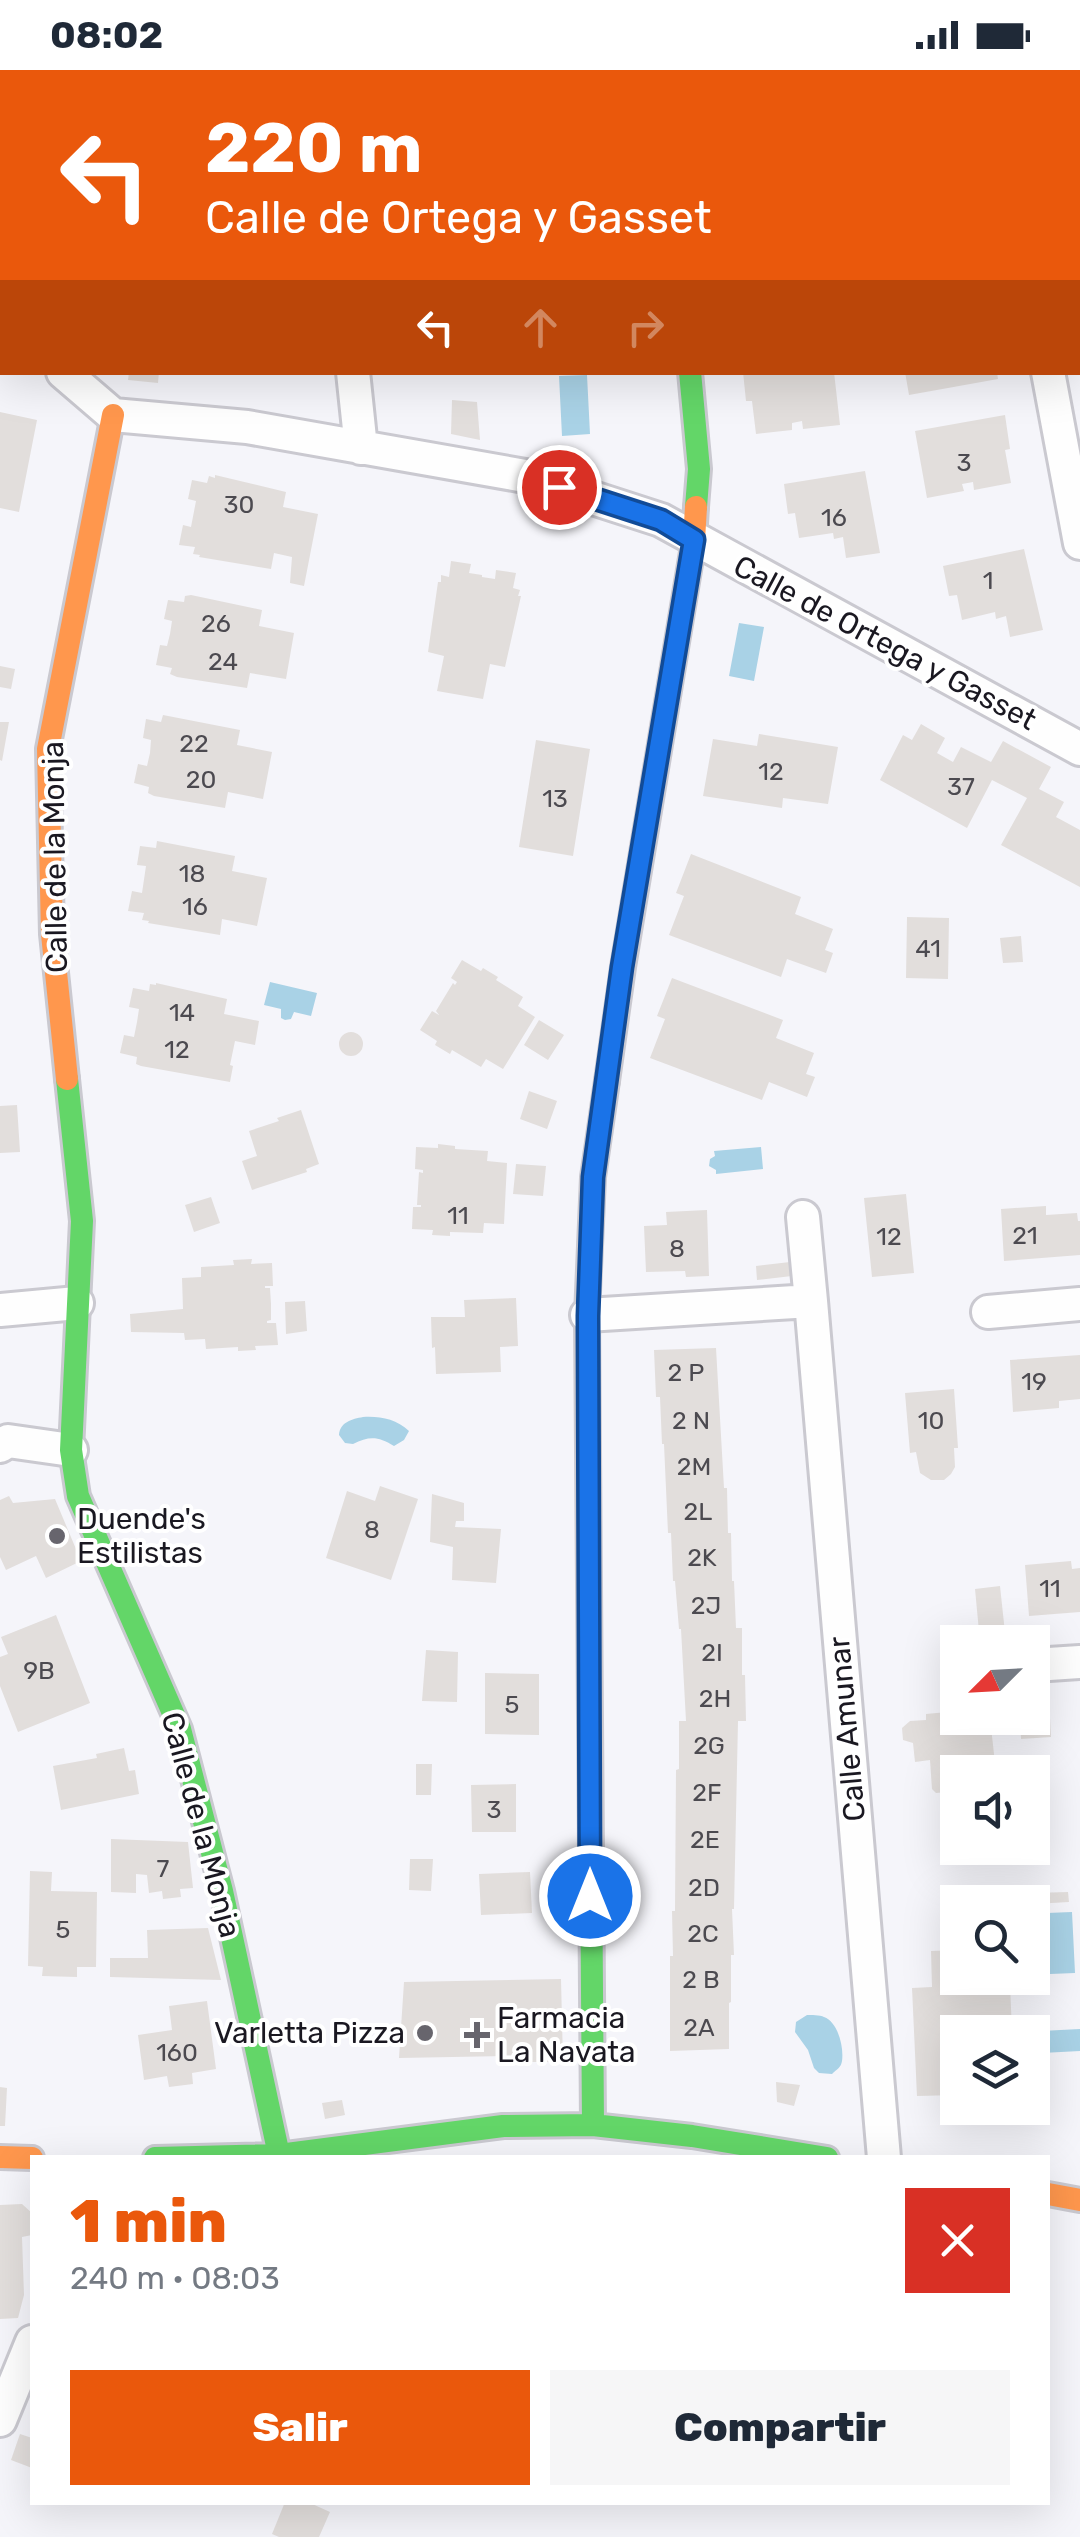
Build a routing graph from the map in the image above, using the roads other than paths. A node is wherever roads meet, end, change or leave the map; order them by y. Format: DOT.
graph roads {
  1 [pos="66,375"];
  2 [pos="353,375"];
  3 [pos="690,375"];
  4 [pos="1049,375"];
  5 [pos="113,415"];
  6 [pos="360,448"];
  7 [pos="694,540"];
  8 [pos="1080,543"];
  9 [pos="1080,749"];
  10 [pos="803,1217"];
  11 [pos="810,1301"];
  12 [pos="77,1303"];
  13 [pos="1080,1304"];
  14 [pos="0,1310"];
  15 [pos="988,1312"];
  16 [pos="588,1316"];
  17 [pos="0,1446"];
  18 [pos="71,1450"];
  19 [pos="593,2124"];
  20 [pos="279,2155"];
  21 [pos="809,2155"];
  22 [pos="884,2155"];
  23 [pos="0,2157"];
  24 [pos="30,2158"];
  25 [pos="1050,2194"];
  26 [pos="1080,2200"];
  27 [pos="30,2347"];
  28 [pos="0,2420"];
  1 -- 5 [label="street"];
  2 -- 6 [label="street"];
  3 -- 7 [label="street"];
  4 -- 8 [label="street"];
  5 -- 6 [label="street, Calle de Ortega y Gasset"];
  5 -- 12 [label="street, Calle de la Monja"];
  6 -- 7 [label="street, Calle de Ortega y Gasset"];
  7 -- 9 [label="street, Calle de Ortega y Gasset"];
  7 -- 16 [label="street"];
  10 -- 11 [label="street, Calle Amunar"];
  11 -- 16 [label="street"];
  11 -- 22 [label="street, Calle Amunar"];
  12 -- 14 [label="street"];
  12 -- 18 [label="street, Calle de la Monja"];
  13 -- 15 [label="street"];
  16 -- 19 [label="street"];
  17 -- 18 [label="street"];
  18 -- 20 [label="street, Calle de la Monja"];
  19 -- 20 [label="street"];
  19 -- 21 [label="street"];
  23 -- 24 [label="street"];
  25 -- 26 [label="street"];
  27 -- 28 [label="street"];
}
